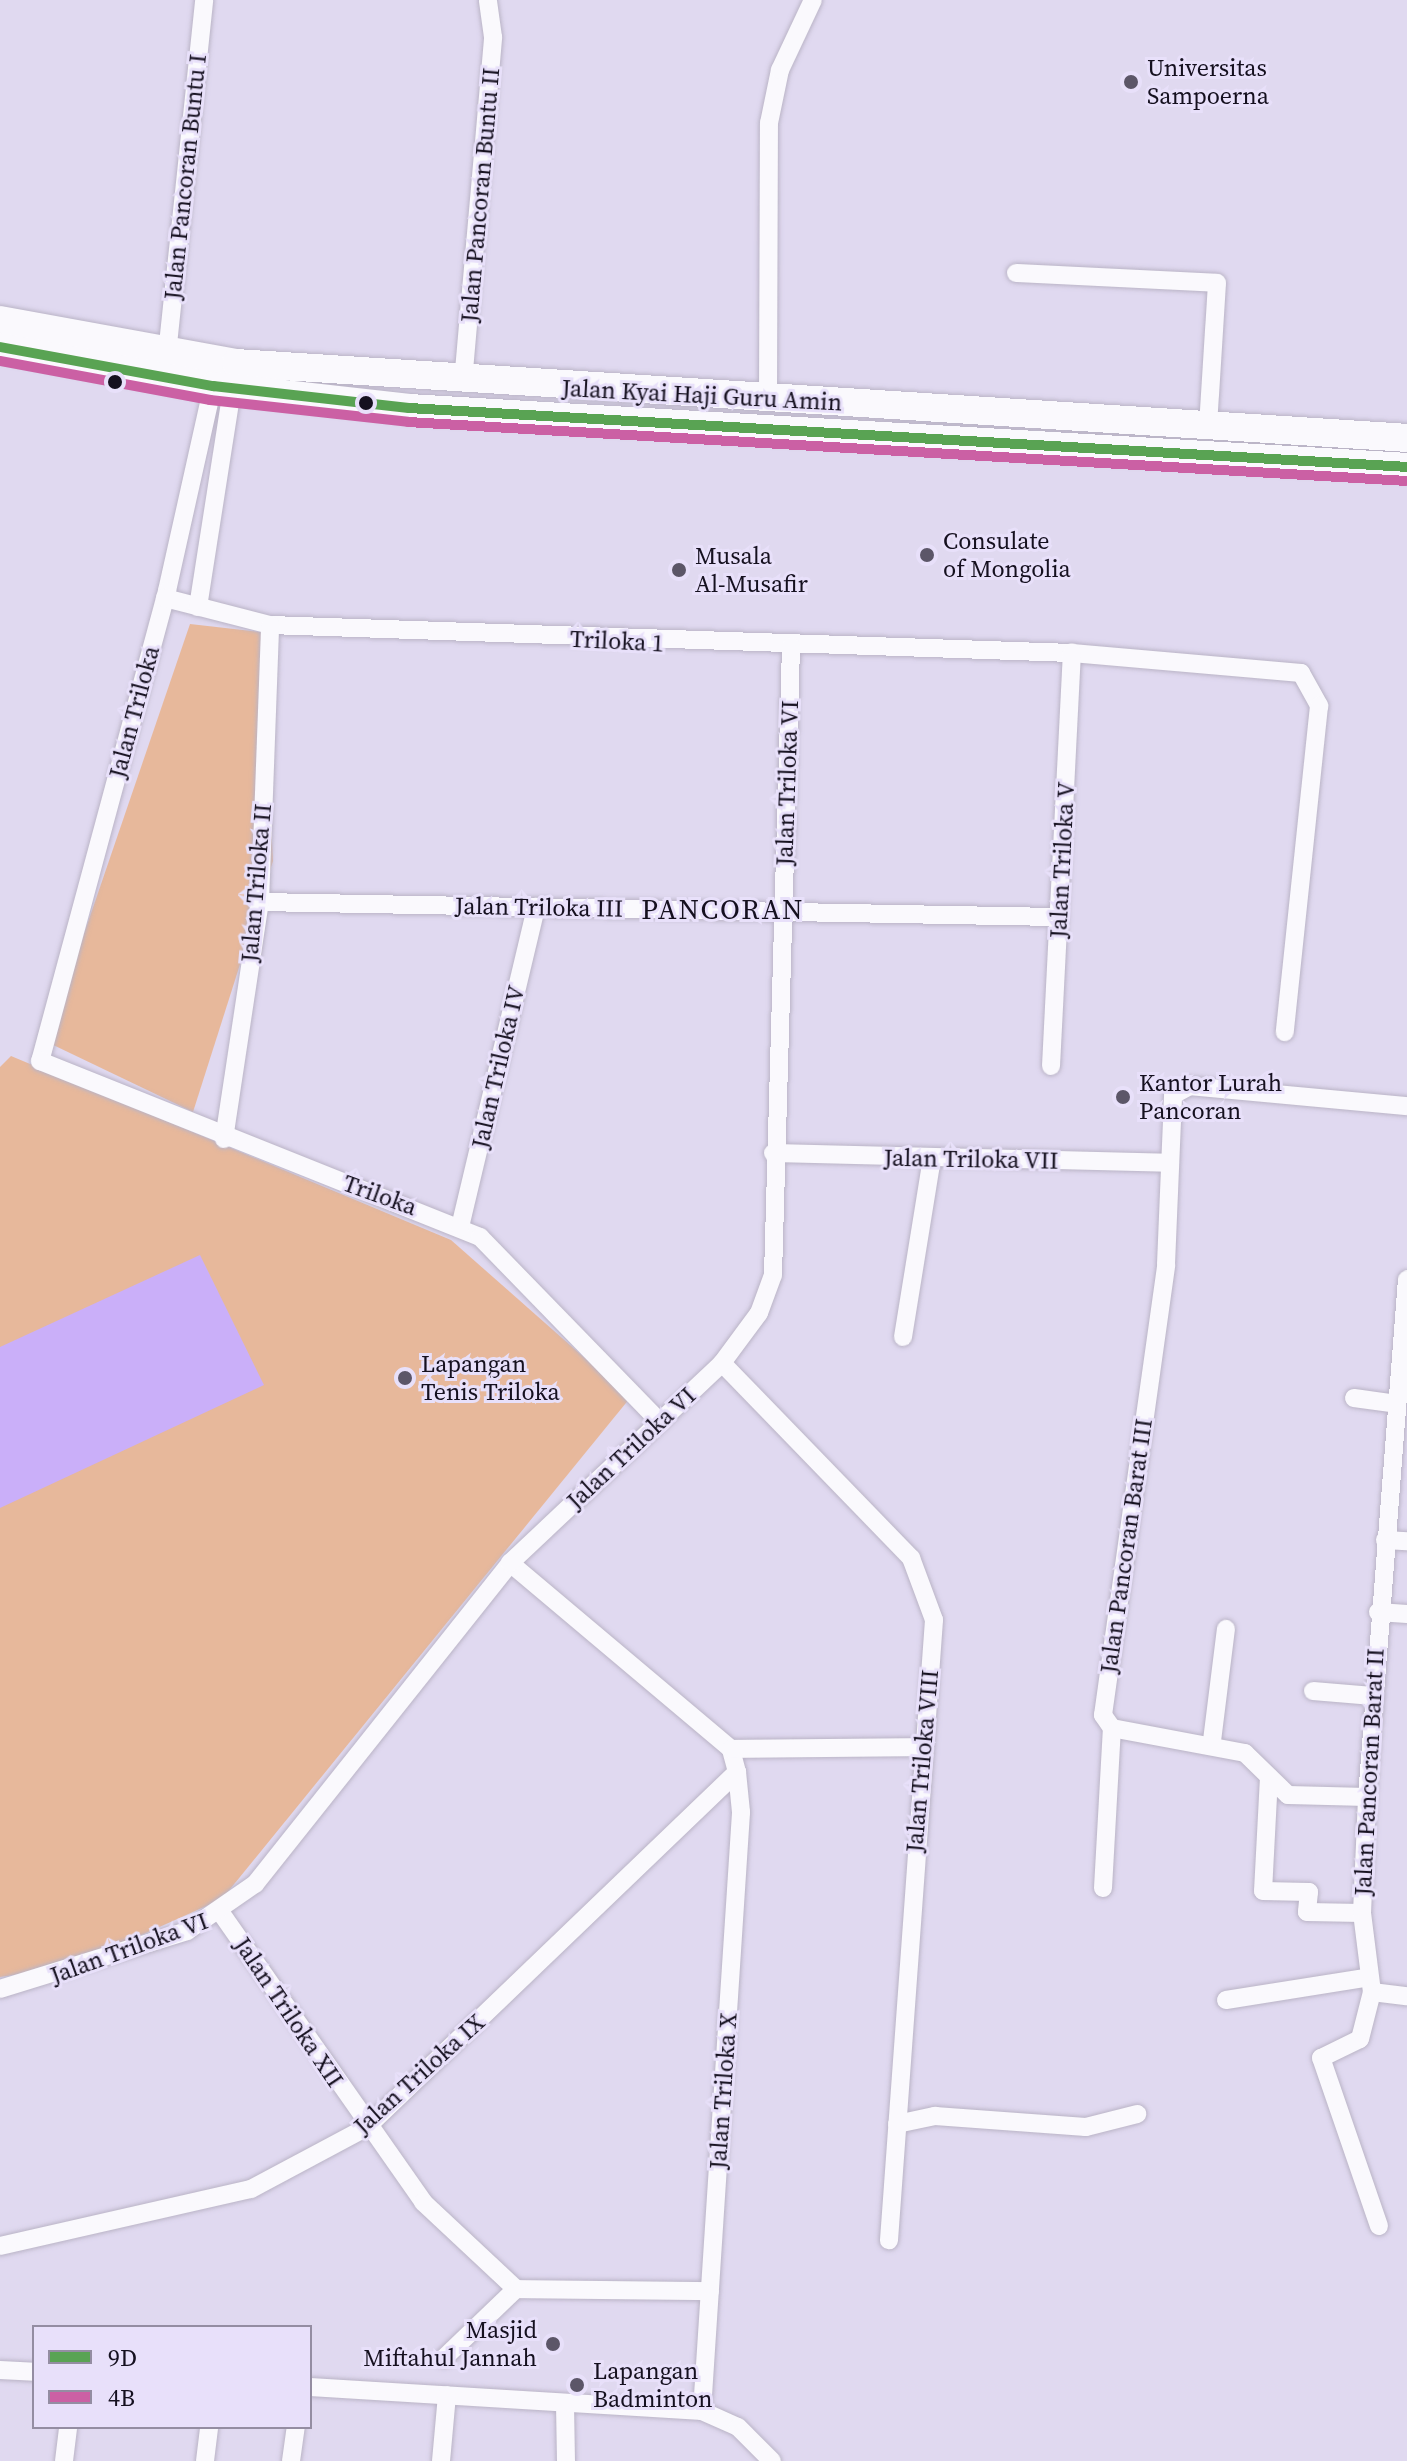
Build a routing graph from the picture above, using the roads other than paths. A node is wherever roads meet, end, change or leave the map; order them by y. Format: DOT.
graph roads {
  1 [pos="204,0"];
  2 [pos="813,0"];
  3 [pos="492,3"];
  4 [pos="1016,273"];
  5 [pos="0,320"];
  6 [pos="0,347"];
  7 [pos="167,354"];
  8 [pos="463,382"];
  9 [pos="224,383"];
  10 [pos="768,398"];
  11 [pos="1208,426"];
  12 [pos="1407,438"];
  13 [pos="1407,467"];
  14 [pos="165,598"];
  15 [pos="198,607"];
  16 [pos="270,625"];
  17 [pos="791,646"];
  18 [pos="1072,653"];
  19 [pos="260,902"];
  20 [pos="536,907"];
  21 [pos="783,911"];
  22 [pos="1059,917"];
  23 [pos="1285,1032"];
  24 [pos="40,1061"];
  25 [pos="1051,1066"];
  26 [pos="1407,1106"];
  27 [pos="224,1139"];
  28 [pos="773,1153"];
  29 [pos="932,1158"];
  30 [pos="1169,1163"];
  31 [pos="460,1227"];
  32 [pos="1407,1280"];
  33 [pos="903,1337"];
  34 [pos="722,1363"];
  35 [pos="1354,1398"];
  36 [pos="1400,1410"];
  37 [pos="658,1420"];
  38 [pos="1385,1540"];
  39 [pos="1407,1541"];
  40 [pos="510,1563"];
  41 [pos="1378,1612"];
  42 [pos="1407,1614"];
  43 [pos="1226,1629"];
  44 [pos="1313,1691"];
  45 [pos="1373,1696"];
  46 [pos="1112,1728"];
  47 [pos="1212,1741"];
  48 [pos="923,1747"];
  49 [pos="731,1749"];
  50 [pos="737,1772"];
  51 [pos="1269,1777"];
  52 [pos="1367,1797"];
  53 [pos="1103,1888"];
  54 [pos="221,1913"];
  55 [pos="1362,1913"];
  56 [pos="1368,1985"];
  57 [pos="0,1989"];
  58 [pos="1407,1996"];
  59 [pos="1226,2000"];
  60 [pos="1137,2114"];
  61 [pos="897,2124"];
  62 [pos="367,2127"];
  63 [pos="1379,2226"];
  64 [pos="889,2240"];
  65 [pos="0,2246"];
  66 [pos="516,2289"];
  67 [pos="710,2291"];
  68 [pos="444,2358"];
  69 [pos="0,2370"];
  70 [pos="32,2372"];
  71 [pos="312,2387"];
  72 [pos="447,2395"];
  73 [pos="565,2404"];
  74 [pos="702,2411"];
  75 [pos="68,2429"];
  76 [pos="209,2429"];
  77 [pos="296,2429"];
  78 [pos="64,2461"];
  79 [pos="205,2461"];
  80 [pos="291,2461"];
  81 [pos="441,2461"];
  82 [pos="566,2461"];
  83 [pos="772,2461"];
  1 -- 7 [label="street, Jalan Pancoran Buntu I"];
  2 -- 10 [label="street"];
  3 -- 8 [label="street, Jalan Pancoran Buntu II"];
  4 -- 11 [label="street"];
  5 -- 7 [label="main road, Jalan Kyai Haji Guru Amin"];
  6 -- 9 [label="main road, Jalan Kyai Haji Guru Amin"];
  7 -- 9 [label="main road, Jalan Kyai Haji Guru Amin"];
  8 -- 9 [label="main road, Jalan Kyai Haji Guru Amin"];
  8 -- 10 [label="main road, Jalan Kyai Haji Guru Amin"];
  9 -- 13 [label="main road, Jalan Kyai Haji Guru Amin"];
  9 -- 14 [label="street, Jalan Triloka"];
  9 -- 15 [label="street"];
  10 -- 11 [label="main road, Jalan Kyai Haji Guru Amin"];
  11 -- 12 [label="main road, Jalan Kyai Haji Guru Amin"];
  14 -- 15 [label="street, Triloka 1"];
  14 -- 24 [label="street, Jalan Triloka"];
  15 -- 16 [label="street, Triloka 1"];
  16 -- 17 [label="street, Triloka 1"];
  16 -- 19 [label="street, Jalan Triloka II"];
  17 -- 18 [label="street, Triloka 1"];
  17 -- 21 [label="street, Jalan Triloka VI"];
  18 -- 22 [label="street, Jalan Triloka V"];
  18 -- 23 [label="street, Triloka 1"];
  19 -- 20 [label="street, Jalan Triloka III"];
  19 -- 27 [label="street, Jalan Triloka II"];
  20 -- 21 [label="street, Jalan Triloka III"];
  20 -- 31 [label="street, Jalan Triloka IV"];
  21 -- 22 [label="street, Jalan Triloka III"];
  21 -- 28 [label="street, Jalan Triloka VI"];
  22 -- 25 [label="street, Jalan Triloka V"];
  24 -- 27 [label="street, Triloka"];
  26 -- 30 [label="street, Jalan Pancoran Barat III"];
  27 -- 31 [label="street, Triloka"];
  28 -- 29 [label="street, Jalan Triloka VII"];
  28 -- 34 [label="street, Jalan Triloka VI"];
  29 -- 30 [label="street, Jalan Triloka VII"];
  29 -- 33 [label="street"];
  30 -- 46 [label="street, Jalan Pancoran Barat III"];
  31 -- 37 [label="street, Triloka"];
  32 -- 36 [label="street, Jalan Pancoran Barat II"];
  34 -- 37 [label="street, Jalan Triloka VI"];
  34 -- 48 [label="street, Jalan Triloka VIII"];
  35 -- 36 [label="street"];
  36 -- 38 [label="street, Jalan Pancoran Barat II"];
  37 -- 40 [label="street, Jalan Triloka VI"];
  38 -- 39 [label="street"];
  38 -- 41 [label="street, Jalan Pancoran Barat II"];
  40 -- 49 [label="street"];
  40 -- 54 [label="street, Jalan Triloka VI"];
  41 -- 42 [label="street"];
  41 -- 45 [label="street, Jalan Pancoran Barat II"];
  43 -- 47 [label="street"];
  44 -- 45 [label="street"];
  45 -- 52 [label="street, Jalan Pancoran Barat II"];
  46 -- 47 [label="street"];
  46 -- 53 [label="street, Jalan Pancoran Barat III"];
  47 -- 51 [label="street"];
  48 -- 49 [label="street"];
  48 -- 61 [label="street, Jalan Triloka VIII"];
  49 -- 50 [label="street"];
  50 -- 62 [label="street, Jalan Triloka IX"];
  50 -- 67 [label="street, Jalan Triloka X"];
  51 -- 52 [label="street"];
  51 -- 55 [label="street"];
  52 -- 55 [label="street, Jalan Pancoran Barat II"];
  54 -- 57 [label="street, Jalan Triloka VI"];
  54 -- 62 [label="street, Jalan Triloka XII"];
  55 -- 56 [label="street, Jalan Pancoran Barat II"];
  56 -- 58 [label="street"];
  56 -- 59 [label="street"];
  56 -- 63 [label="street, Jalan Pancoran Barat II"];
  60 -- 61 [label="street"];
  61 -- 64 [label="street, Jalan Triloka VIII"];
  62 -- 65 [label="street, Jalan Triloka IX"];
  62 -- 66 [label="street, Jalan Triloka XII"];
  66 -- 67 [label="street"];
  66 -- 68 [label="street"];
  67 -- 74 [label="street, Jalan Triloka X"];
  69 -- 70 [label="street"];
  71 -- 72 [label="street"];
  72 -- 73 [label="street"];
  72 -- 81 [label="street"];
  73 -- 74 [label="street"];
  73 -- 82 [label="street"];
  74 -- 83 [label="street"];
  75 -- 78 [label="street"];
  76 -- 79 [label="street"];
  77 -- 80 [label="street"];
}
